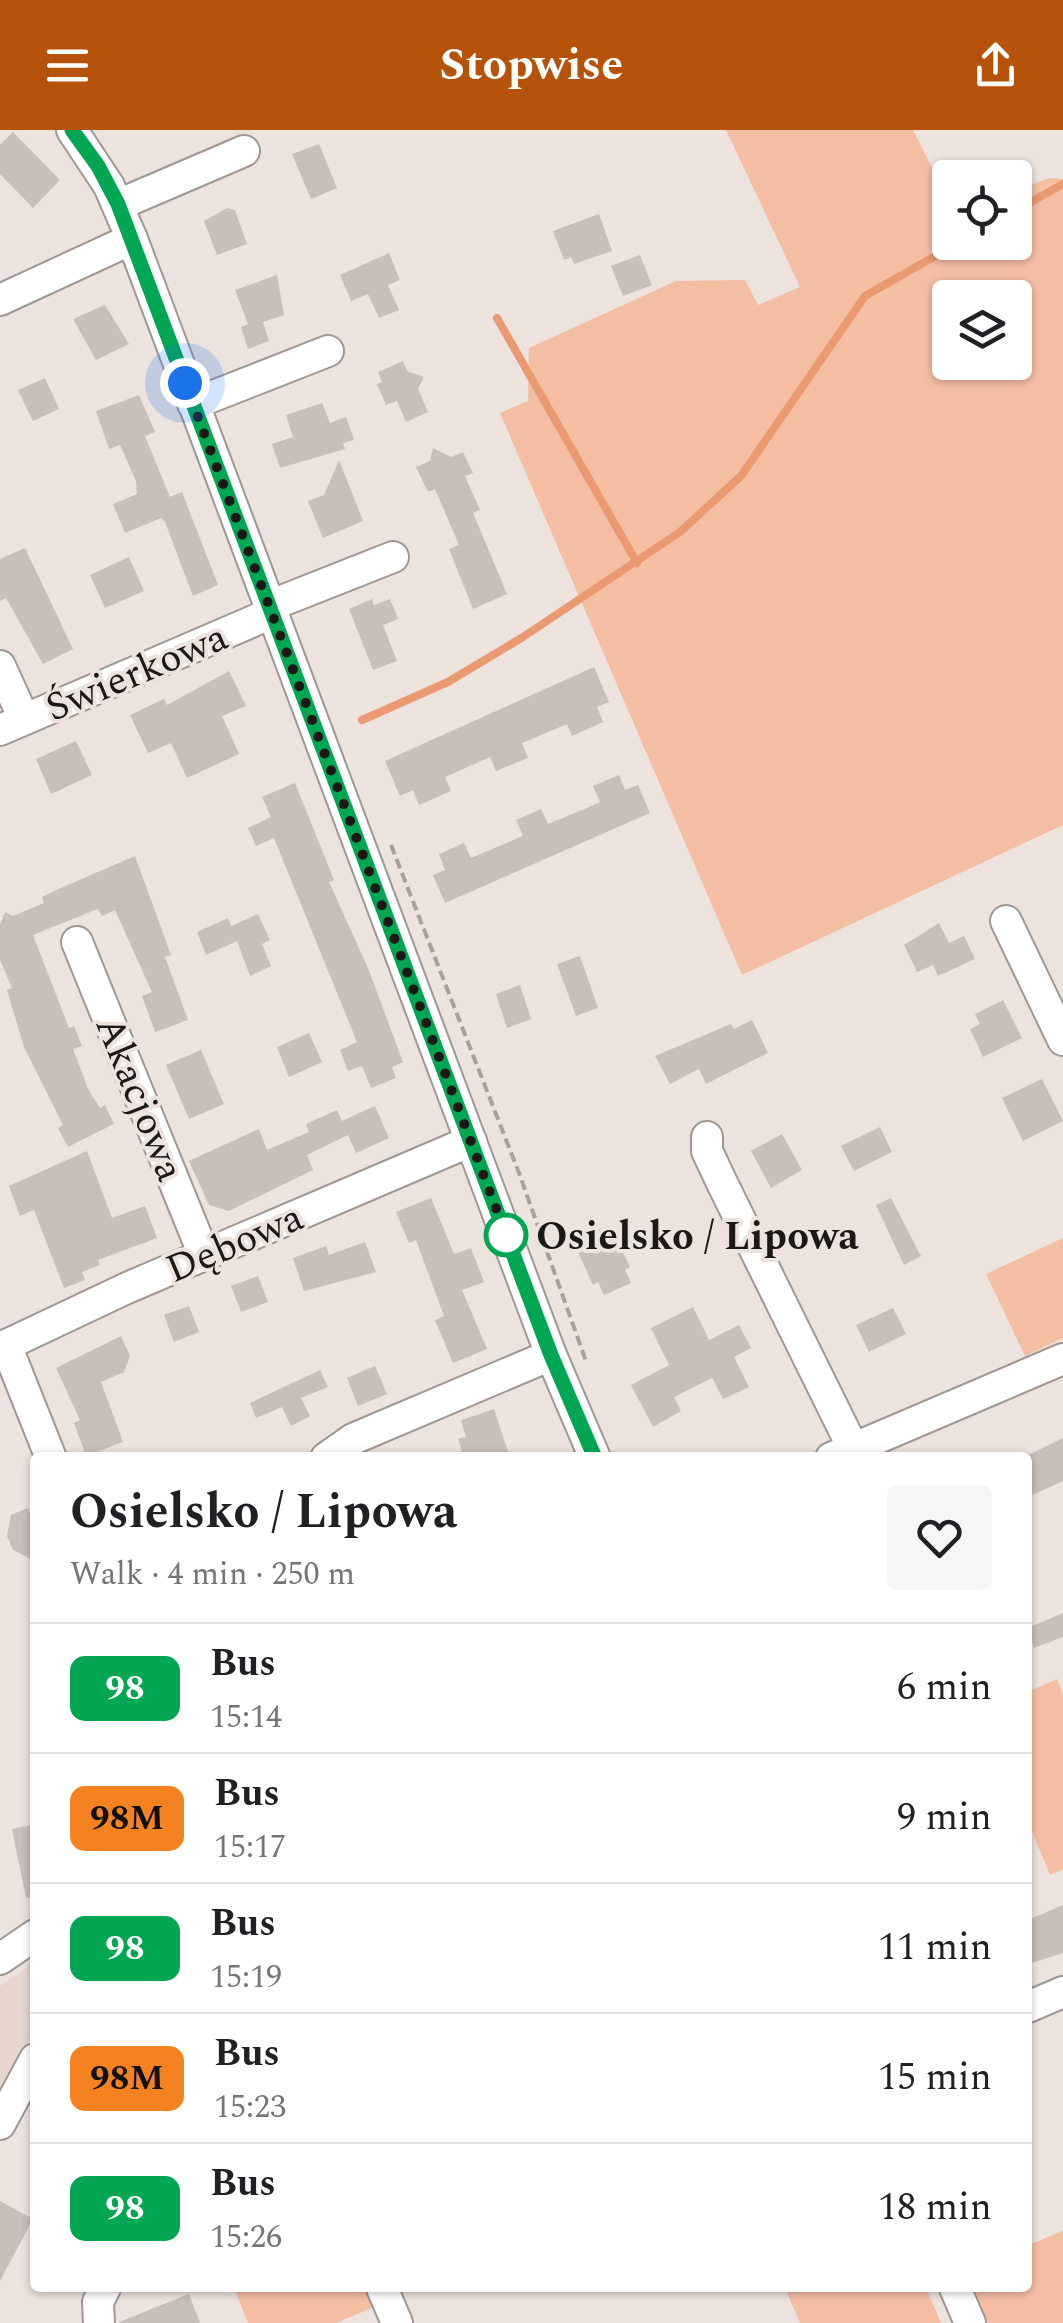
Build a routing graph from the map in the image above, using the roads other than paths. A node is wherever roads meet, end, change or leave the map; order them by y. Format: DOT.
graph roads {
  1 [pos="72,130"];
  2 [pos="244,152"];
  3 [pos="118,204"];
  4 [pos="132,240"];
  5 [pos="0,300"];
  6 [pos="328,351"];
  7 [pos="193,404"];
  8 [pos="393,557"];
  9 [pos="270,610"];
  10 [pos="0,666"];
  11 [pos="12,724"];
  12 [pos="1006,921"];
  13 [pos="77,942"];
  14 [pos="1062,1035"];
  15 [pos="707,1137"];
  16 [pos="471,1140"];
  17 [pos="204,1254"];
  18 [pos="3,1347"];
  19 [pos="551,1355"];
  20 [pos="1063,1359"];
  21 [pos="47,1452"];
  22 [pos="335,1452"];
  23 [pos="591,1452"];
  24 [pos="842,1452"];
  25 [pos="844,1452"];
  26 [pos="30,1938"];
  27 [pos="0,1959"];
  28 [pos="1063,1992"];
  29 [pos="1032,2005"];
  30 [pos="30,2068"];
  31 [pos="0,2124"];
  32 [pos="103,2292"];
  33 [pos="384,2292"];
  34 [pos="957,2292"];
  35 [pos="99,2323"];
  36 [pos="397,2323"];
  37 [pos="970,2323"];
  1 -- 3 [label="street"];
  2 -- 3 [label="street"];
  3 -- 4 [label="street"];
  4 -- 5 [label="street"];
  4 -- 7 [label="street"];
  6 -- 7 [label="street"];
  7 -- 9 [label="street"];
  8 -- 9 [label="street, Świerkowa"];
  9 -- 11 [label="street, Świerkowa"];
  9 -- 16 [label="street"];
  10 -- 11 [label="street"];
  12 -- 14 [label="street"];
  13 -- 17 [label="street, Akacjowa"];
  15 -- 24 [label="street"];
  16 -- 17 [label="street, Dębowa"];
  16 -- 19 [label="street"];
  17 -- 18 [label="street, Dębowa"];
  18 -- 21 [label="street"];
  19 -- 22 [label="street"];
  19 -- 23 [label="street"];
  20 -- 25 [label="street"];
  26 -- 27 [label="street"];
  28 -- 29 [label="street"];
  30 -- 31 [label="street"];
  32 -- 35 [label="street"];
  33 -- 36 [label="street"];
  34 -- 37 [label="street"];
}
